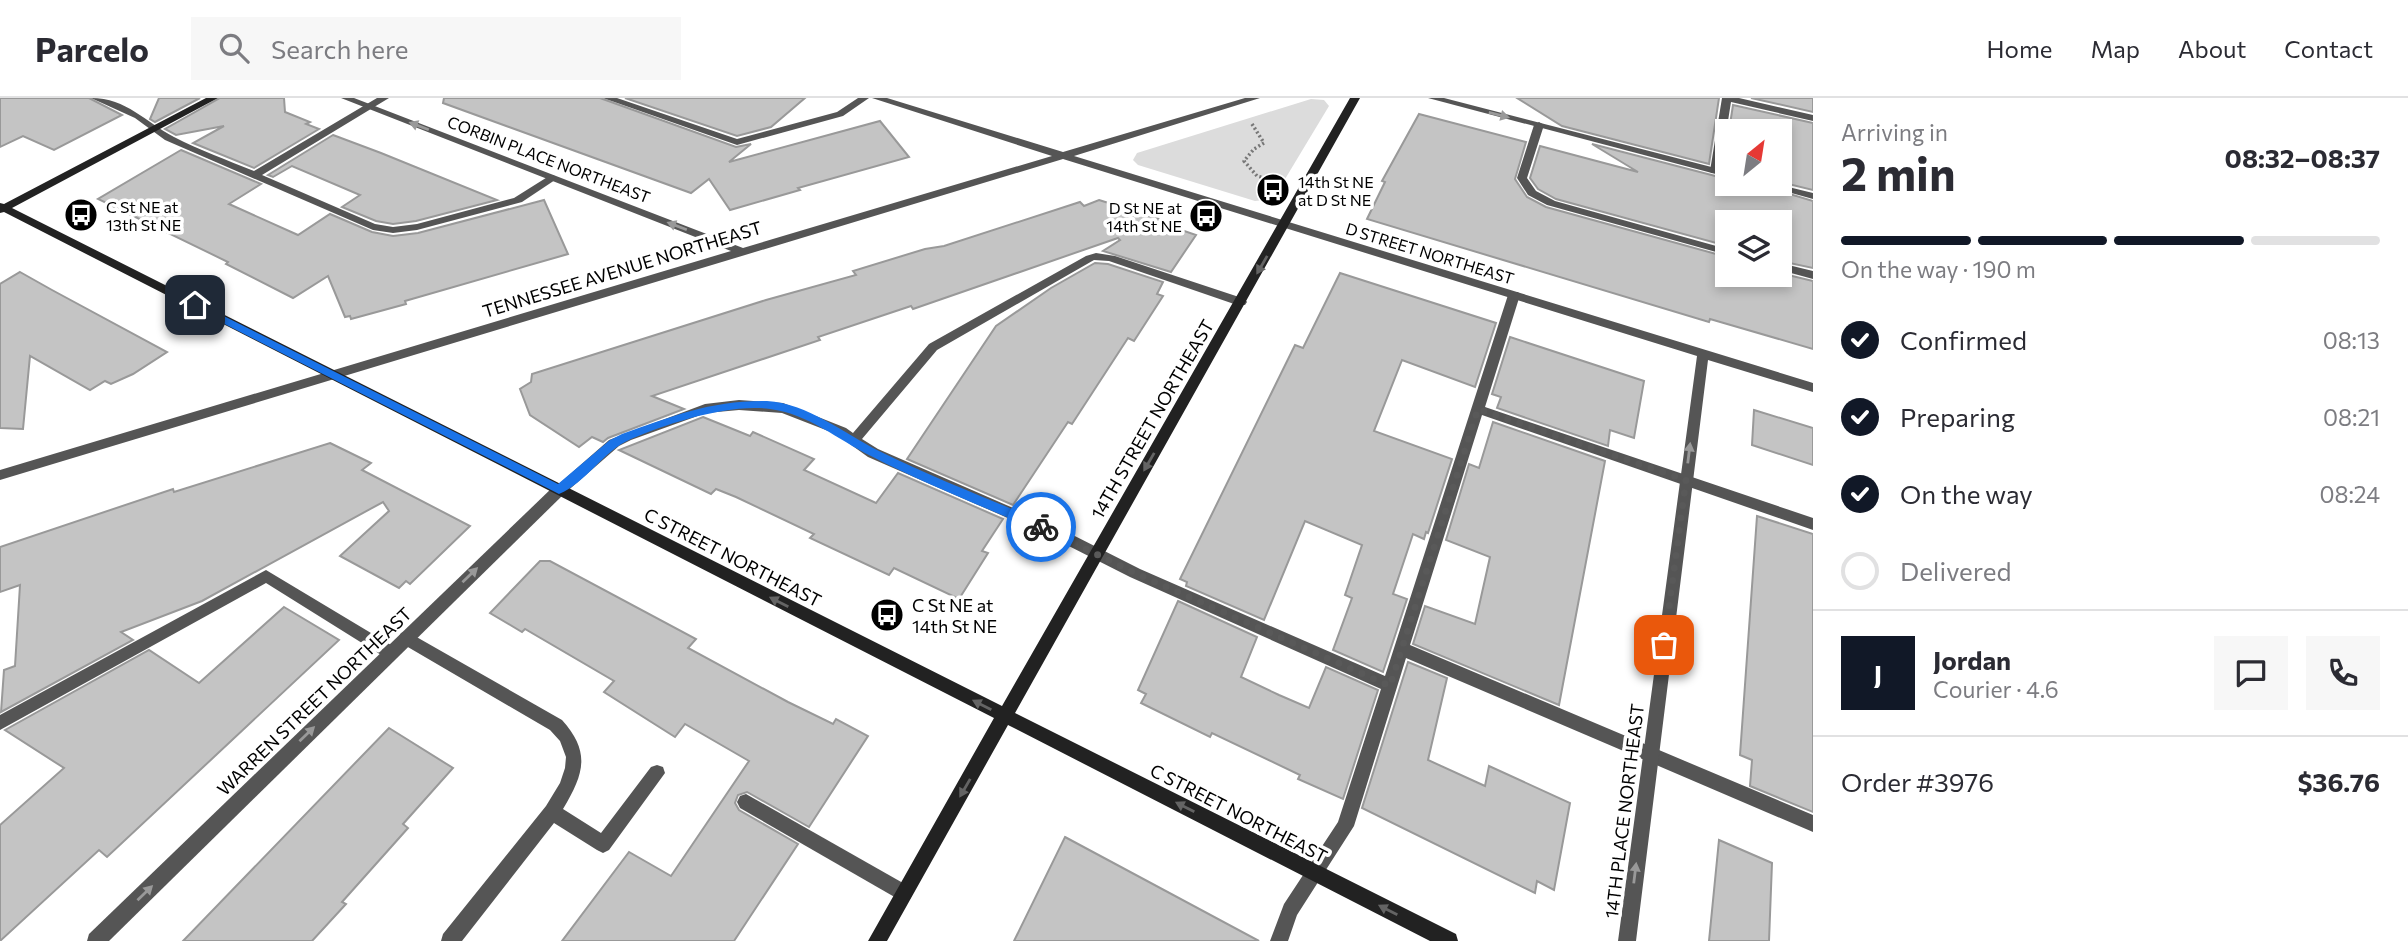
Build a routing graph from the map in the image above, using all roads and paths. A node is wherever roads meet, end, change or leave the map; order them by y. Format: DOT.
graph roads {
  1 [pos="96,98"];
  2 [pos="213,98"];
  3 [pos="346,98"];
  4 [pos="384,98"];
  5 [pos="608,98"];
  6 [pos="864,98"];
  7 [pos="877,98"];
  8 [pos="1255,98"];
  9 [pos="1355,98"];
  10 [pos="1433,98"];
  11 [pos="1727,98"];
  12 [pos="369,107"];
  13 [pos="1813,118"];
  14 [pos="1252,124"];
  15 [pos="1539,125"];
  16 [pos="155,128"];
  17 [pos="1064,156"];
  18 [pos="1714,171"];
  19 [pos="255,175"];
  20 [pos="553,178"];
  21 [pos="1272,180"];
  22 [pos="1792,191"];
  23 [pos="1813,196"];
  24 [pos="1,208"];
  25 [pos="1283,224"];
  26 [pos="1715,249"];
  27 [pos="740,251"];
  28 [pos="1792,269"];
  29 [pos="1813,275"];
  30 [pos="1514,295"];
  31 [pos="1241,302"];
  32 [pos="1703,354"];
  33 [pos="335,376"];
  34 [pos="1813,388"];
  35 [pos="1478,409"];
  36 [pos="854,440"];
  37 [pos="0,475"];
  38 [pos="1686,480"];
  39 [pos="559,490"];
  40 [pos="1813,524"];
  41 [pos="1097,554"];
  42 [pos="406,638"];
  43 [pos="1402,649"];
  44 [pos="391,653"];
  45 [pos="1390,686"];
  46 [pos="1005,716"];
  47 [pos="0,723"];
  48 [pos="1650,755"];
  49 [pos="657,773"];
  50 [pos="746,802"];
  51 [pos="552,812"];
  52 [pos="1813,824"];
  53 [pos="1315,873"];
  54 [pos="904,893"];
  55 [pos="96,941"];
  56 [pos="450,941"];
  57 [pos="877,941"];
  58 [pos="1279,941"];
  59 [pos="1449,941"];
  60 [pos="1627,941"];
  1 -- 16 [label="street"];
  2 -- 16 [label="main road"];
  3 -- 12 [label="street, CORBIN PLACE NORTHEAST"];
  4 -- 12 [label="street"];
  5 -- 6 [label="street"];
  7 -- 17 [label="street, D STREET NORTHEAST"];
  8 -- 17 [label="street, TENNESSEE AVENUE NORTHEAST"];
  9 -- 25 [label="main road, 14TH STREET NORTHEAST"];
  10 -- 15 [label="street, one-way"];
  11 -- 13 [label="street"];
  11 -- 18 [label="street"];
  12 -- 19 [label="street"];
  20 -- 12 [label="street, CORBIN PLACE NORTHEAST, one-way"];
  14 -- 21 [label="path"];
  15 -- 18 [label="street"];
  15 -- 26 [label="street"];
  16 -- 19 [label="street"];
  16 -- 24 [label="main road"];
  17 -- 25 [label="street, D STREET NORTHEAST"];
  17 -- 27 [label="street, TENNESSEE AVENUE NORTHEAST"];
  19 -- 20 [label="street"];
  27 -- 20 [label="street, CORBIN PLACE NORTHEAST, one-way"];
  22 -- 23 [label="street"];
  24 -- 33 [label="main road, C STREET NORTHEAST"];
  25 -- 30 [label="street, D STREET NORTHEAST"];
  25 -- 31 [label="main road, 14TH STREET NORTHEAST, one-way"];
  27 -- 33 [label="street, TENNESSEE AVENUE NORTHEAST"];
  28 -- 29 [label="street"];
  30 -- 32 [label="street, D STREET NORTHEAST"];
  30 -- 35 [label="street"];
  31 -- 36 [label="street"];
  31 -- 41 [label="main road, 14TH STREET NORTHEAST, one-way"];
  32 -- 34 [label="street, D STREET NORTHEAST"];
  38 -- 32 [label="street, 14TH PLACE NORTHEAST, one-way"];
  33 -- 37 [label="street, TENNESSEE AVENUE NORTHEAST"];
  33 -- 39 [label="main road, C STREET NORTHEAST"];
  35 -- 38 [label="street"];
  35 -- 43 [label="street"];
  36 -- 39 [label="street, WARREN STREET NORTHEAST"];
  36 -- 41 [label="street, WARREN STREET NORTHEAST"];
  38 -- 40 [label="street"];
  38 -- 48 [label="street, 14TH PLACE NORTHEAST"];
  42 -- 39 [label="street, WARREN STREET NORTHEAST, one-way"];
  46 -- 39 [label="main road, C STREET NORTHEAST, one-way"];
  41 -- 45 [label="street, WARREN STREET NORTHEAST"];
  41 -- 46 [label="main road, 14TH STREET NORTHEAST"];
  42 -- 44 [label="street, WARREN STREET NORTHEAST"];
  42 -- 51 [label="street"];
  43 -- 45 [label="street"];
  43 -- 48 [label="street"];
  44 -- 47 [label="street"];
  55 -- 44 [label="street, WARREN STREET NORTHEAST, one-way"];
  45 -- 53 [label="street"];
  53 -- 46 [label="main road, C STREET NORTHEAST, one-way"];
  46 -- 54 [label="main road, 14TH STREET NORTHEAST, one-way"];
  48 -- 52 [label="street"];
  60 -- 48 [label="street, 14TH PLACE NORTHEAST, one-way"];
  49 -- 51 [label="street"];
  50 -- 54 [label="street"];
  51 -- 56 [label="street"];
  53 -- 58 [label="street"];
  59 -- 53 [label="main road, C STREET NORTHEAST, one-way"];
  54 -- 57 [label="main road, 14TH STREET NORTHEAST"];
}
